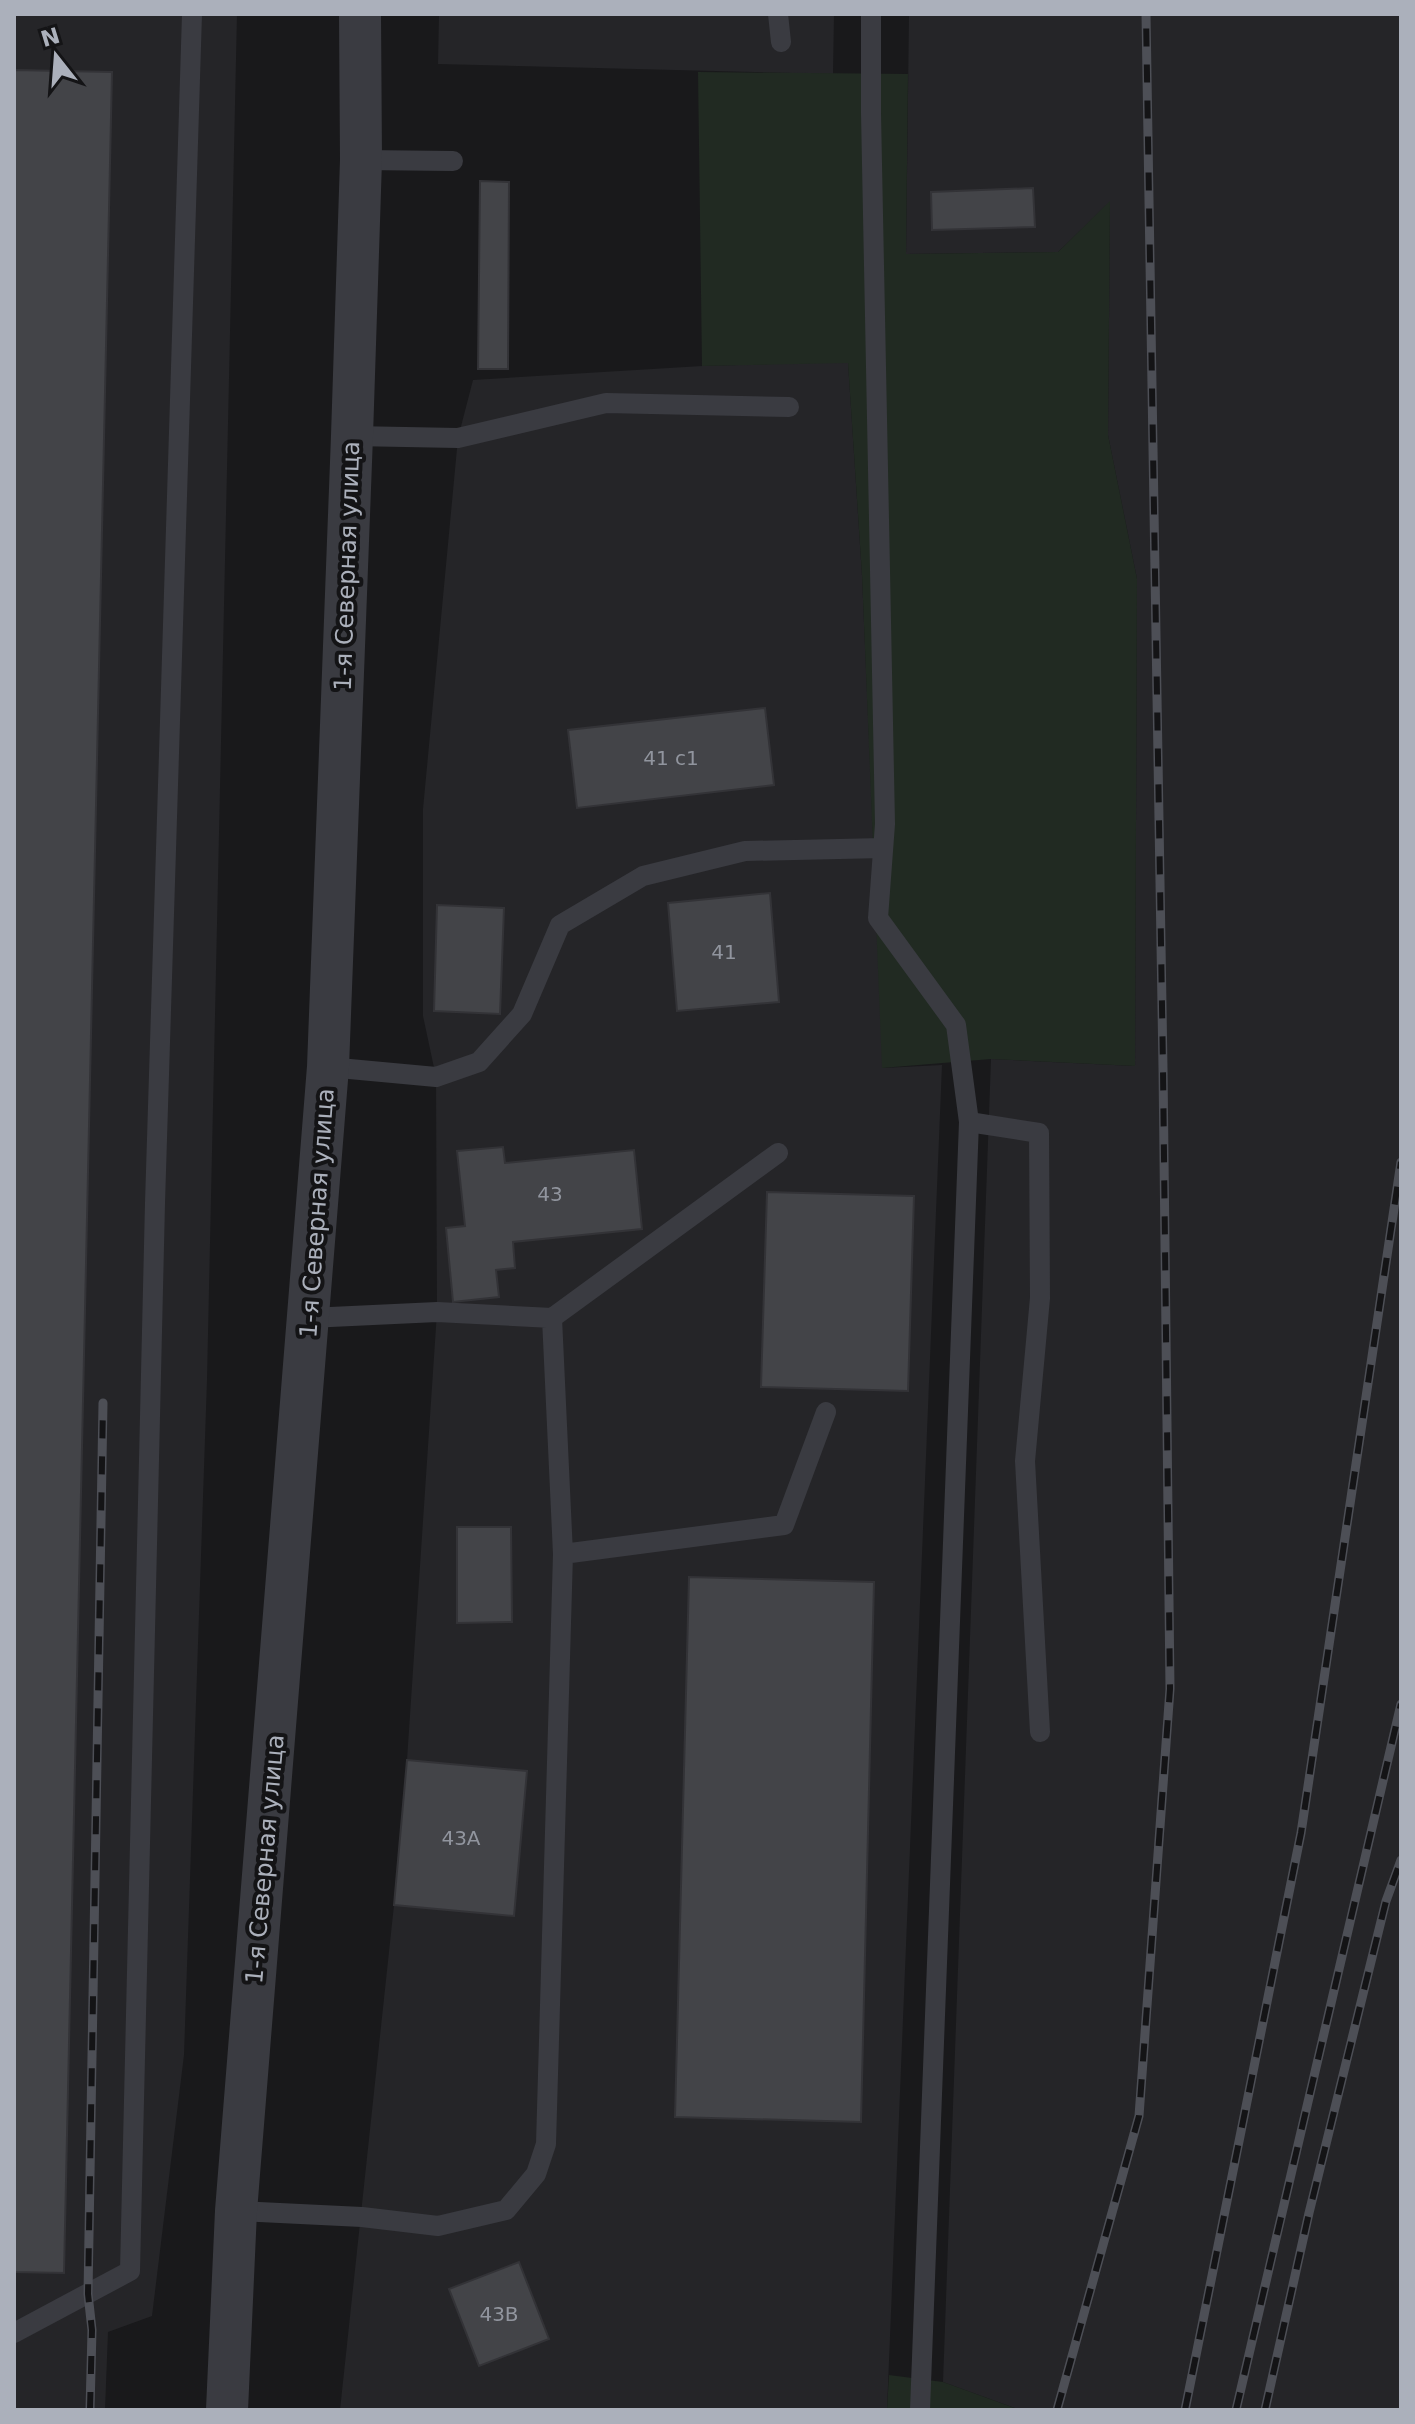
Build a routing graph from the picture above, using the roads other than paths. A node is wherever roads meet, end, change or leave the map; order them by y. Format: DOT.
graph roads {
  1 [pos="192,14"];
  2 [pos="360,14"];
  3 [pos="778,14"];
  4 [pos="871,14"];
  5 [pos="781,42"];
  6 [pos="361,160"];
  7 [pos="453,161"];
  8 [pos="789,407"];
  9 [pos="352,436"];
  10 [pos="883,848"];
  11 [pos="328,1067"];
  12 [pos="969,1122"];
  13 [pos="778,1153"];
  14 [pos="309,1318"];
  15 [pos="552,1318"];
  16 [pos="826,1412"];
  17 [pos="563,1554"];
  18 [pos="1040,1732"];
  19 [pos="236,2211"];
  20 [pos="14,2333"];
  21 [pos="227,2410"];
  22 [pos="920,2410"];
  1 -- 20 [label="lane"];
  2 -- 6 [label="street, 1-я Северная улица"];
  3 -- 5 [label="lane"];
  4 -- 10 [label="lane"];
  6 -- 7 [label="lane"];
  6 -- 9 [label="street, 1-я Северная улица"];
  8 -- 9 [label="lane"];
  9 -- 11 [label="street, 1-я Северная улица"];
  10 -- 11 [label="lane"];
  10 -- 12 [label="lane"];
  11 -- 14 [label="street, 1-я Северная улица"];
  12 -- 18 [label="lane"];
  12 -- 22 [label="lane"];
  13 -- 15 [label="lane"];
  14 -- 15 [label="lane"];
  14 -- 19 [label="street, 1-я Северная улица"];
  15 -- 17 [label="lane"];
  16 -- 17 [label="lane"];
  17 -- 19 [label="lane"];
  19 -- 21 [label="street, 1-я Северная улица"];
}
